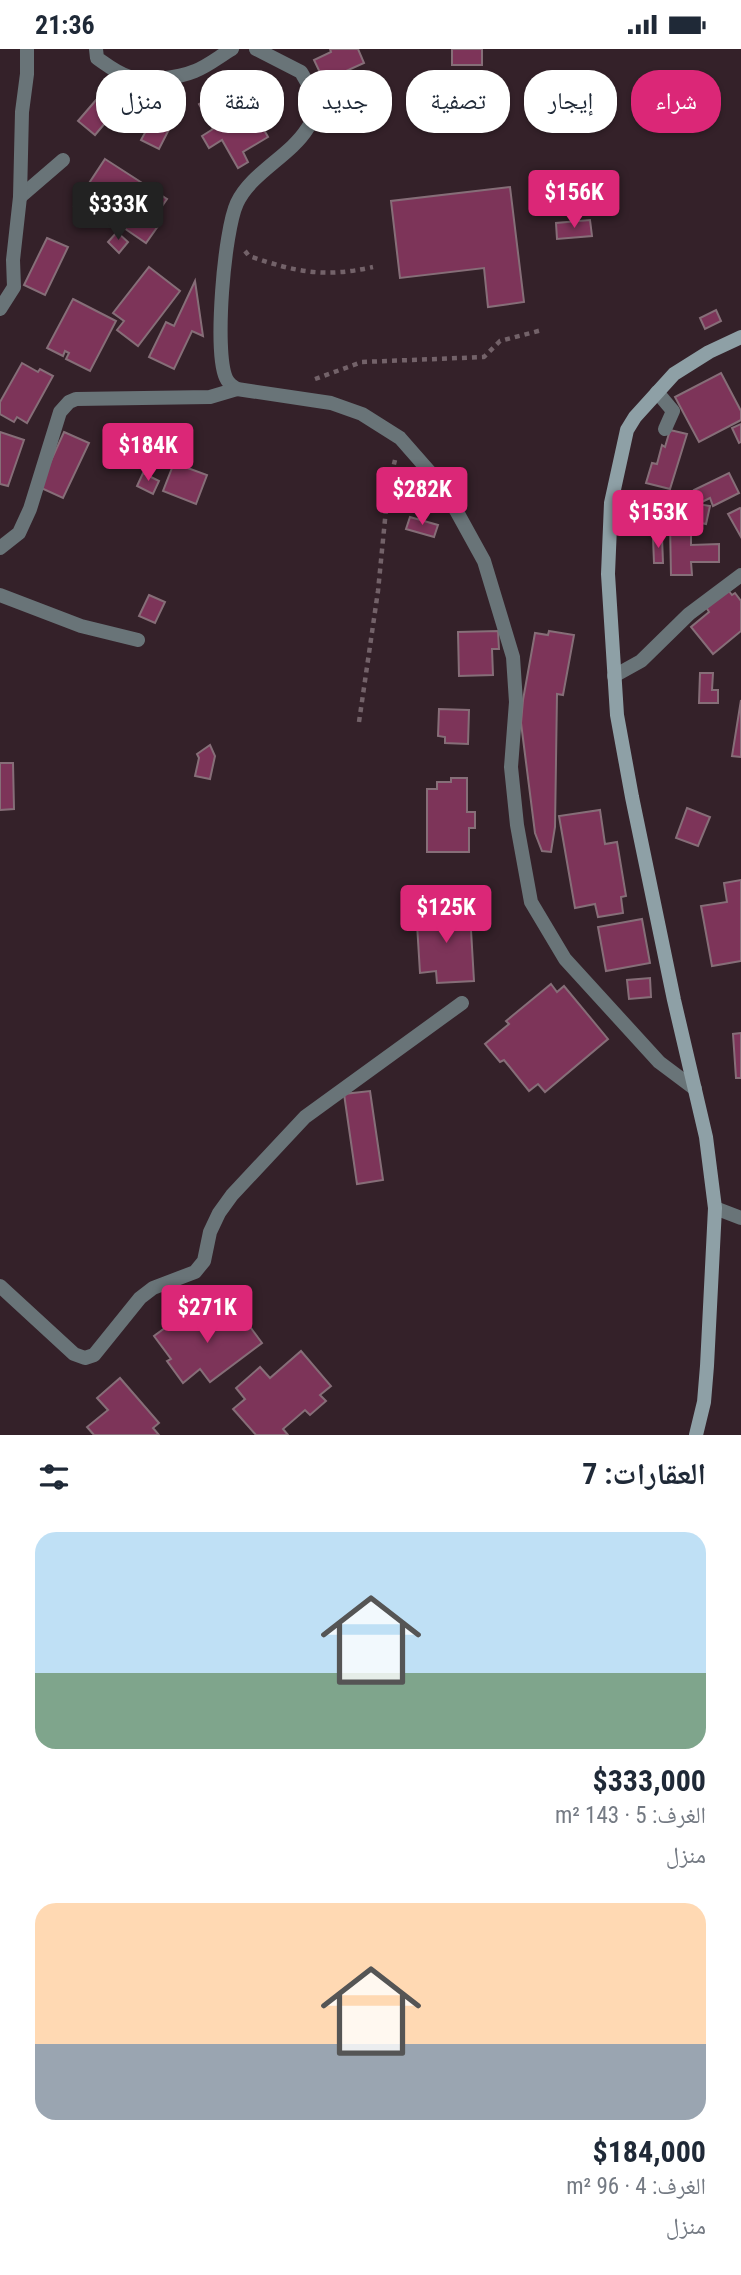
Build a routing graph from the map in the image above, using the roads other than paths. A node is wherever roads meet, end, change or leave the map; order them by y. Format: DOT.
graph roads {
  1 [pos="27,49"];
  2 [pos="96,49"];
  3 [pos="232,49"];
  4 [pos="256,49"];
  5 [pos="63,160"];
  6 [pos="20,197"];
  7 [pos="0,309"];
  8 [pos="741,337"];
  9 [pos="237,389"];
  10 [pos="657,392"];
  11 [pos="665,429"];
  12 [pos="0,548"];
  13 [pos="741,575"];
  14 [pos="0,595"];
  15 [pos="138,640"];
  16 [pos="614,676"];
  17 [pos="462,1003"];
  18 [pos="695,1089"];
  19 [pos="715,1208"];
  20 [pos="741,1218"];
  21 [pos="0,1286"];
  22 [pos="696,1435"];
  1 -- 6 [label="street"];
  2 -- 3 [label="street"];
  4 -- 9 [label="street"];
  5 -- 6 [label="street"];
  6 -- 7 [label="street"];
  8 -- 10 [label="street"];
  9 -- 12 [label="street"];
  9 -- 18 [label="street"];
  10 -- 11 [label="street"];
  10 -- 16 [label="street"];
  13 -- 16 [label="street"];
  14 -- 15 [label="street"];
  16 -- 18 [label="street"];
  17 -- 21 [label="street"];
  18 -- 19 [label="street"];
  19 -- 20 [label="street"];
  19 -- 22 [label="street"];
}
